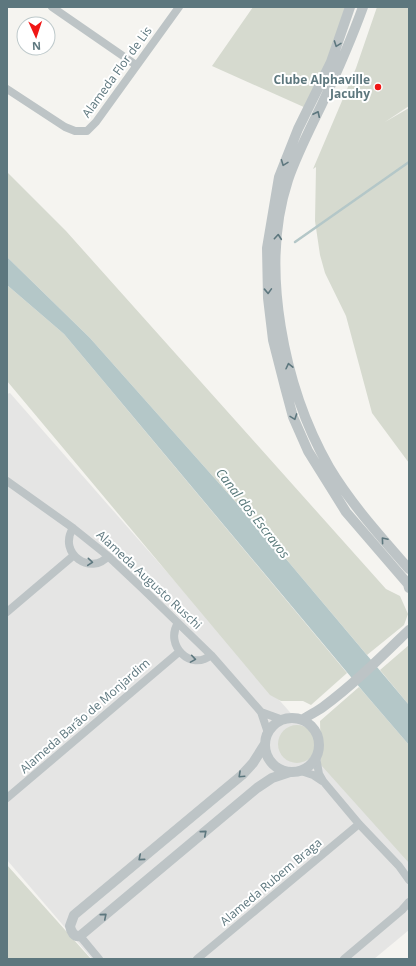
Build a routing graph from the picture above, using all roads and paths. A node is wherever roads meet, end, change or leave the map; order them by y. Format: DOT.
graph roads {
  1 [pos="52,7"];
  2 [pos="179,7"];
  3 [pos="350,7"];
  4 [pos="363,7"];
  5 [pos="136,65"];
  6 [pos="7,89"];
  7 [pos="7,481"];
  8 [pos="73,528"];
  9 [pos="73,556"];
  10 [pos="108,556"];
  11 [pos="409,569"];
  12 [pos="409,588"];
  13 [pos="7,612"];
  14 [pos="178,623"];
  15 [pos="409,630"];
  16 [pos="409,642"];
  17 [pos="392,647"];
  18 [pos="179,652"];
  19 [pos="211,655"];
  20 [pos="261,712"];
  21 [pos="284,720"];
  22 [pos="306,723"];
  23 [pos="268,733"];
  24 [pos="265,744"];
  25 [pos="316,757"];
  26 [pos="301,771"];
  27 [pos="290,772"];
  28 [pos="323,782"];
  29 [pos="7,798"];
  30 [pos="359,824"];
  31 [pos="409,880"];
  32 [pos="409,902"];
  33 [pos="80,936"];
  34 [pos="99,959"];
  35 [pos="197,959"];
  36 [pos="344,959"];
  1 -- 5 [label="street"];
  2 -- 5 [label="street, Alameda Flor de Lis"];
  3 -- 12 [label="street, one-way"];
  11 -- 4 [label="street, one-way"];
  5 -- 6 [label="street, Alameda Flor de Lis"];
  7 -- 8 [label="street, Alameda Augusto Ruschi"];
  8 -- 9 [label="street"];
  8 -- 10 [label="street, Alameda Augusto Ruschi"];
  9 -- 10 [label="street, one-way"];
  9 -- 13 [label="street"];
  10 -- 14 [label="street, Alameda Augusto Ruschi"];
  14 -- 18 [label="street"];
  14 -- 19 [label="street, Alameda Augusto Ruschi"];
  15 -- 17 [label="street"];
  16 -- 17 [label="street"];
  17 -- 22 [label="street"];
  18 -- 19 [label="street, one-way"];
  18 -- 29 [label="street, Alameda Barão de Monjardim"];
  19 -- 20 [label="street, Alameda Augusto Ruschi"];
  20 -- 21 [label="street, Alameda Augusto Ruschi"];
  20 -- 23 [label="street, Alameda Augusto Ruschi"];
  21 -- 22 [label="street"];
  21 -- 23 [label="street"];
  22 -- 25 [label="street"];
  23 -- 24 [label="street"];
  24 -- 27 [label="street"];
  24 -- 33 [label="street, one-way"];
  25 -- 26 [label="street"];
  25 -- 28 [label="street"];
  26 -- 27 [label="street"];
  26 -- 28 [label="street"];
  33 -- 27 [label="street, one-way"];
  28 -- 30 [label="street"];
  30 -- 31 [label="street"];
  30 -- 35 [label="street, Alameda Rubem Braga"];
  32 -- 36 [label="street"];
  33 -- 34 [label="street"];
}
